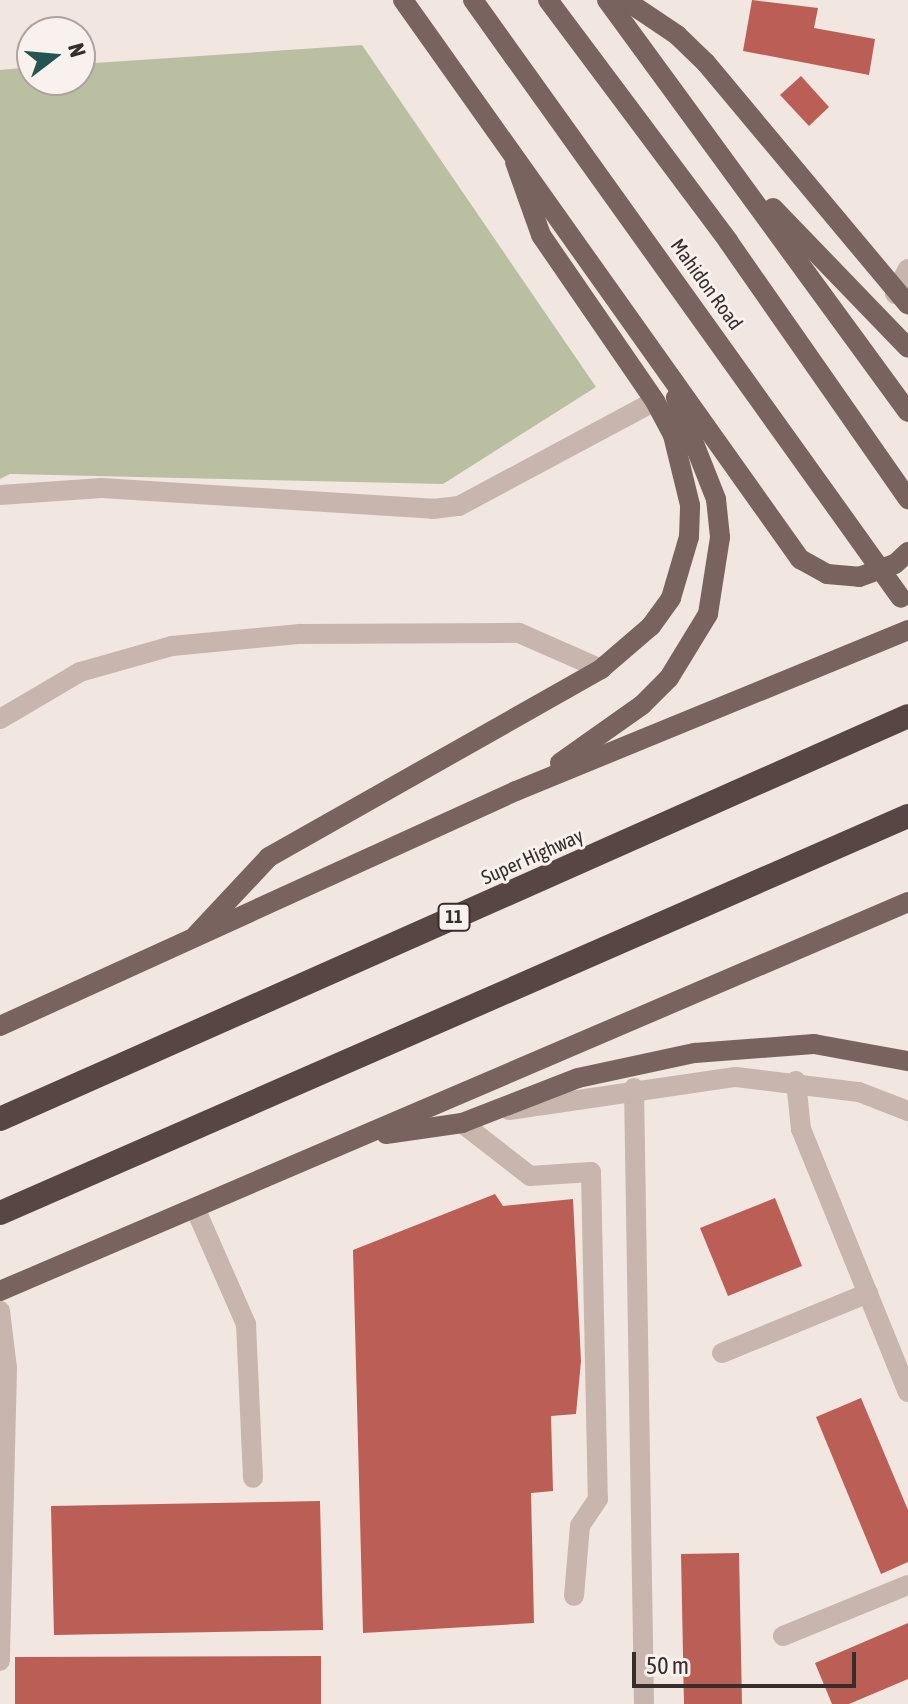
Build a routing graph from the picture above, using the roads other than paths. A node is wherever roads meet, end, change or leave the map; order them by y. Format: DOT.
graph roads {
  1 [pos="403,0"];
  2 [pos="473,0"];
  3 [pos="548,0"];
  4 [pos="607,0"];
  5 [pos="625,0"];
  6 [pos="705,134"];
  7 [pos="515,162"];
  8 [pos="908,269"];
  9 [pos="901,299"];
  10 [pos="621,305"];
  11 [pos="908,348"];
  12 [pos="655,401"];
  13 [pos="908,412"];
  14 [pos="0,495"];
  15 [pos="908,499"];
  16 [pos="908,552"];
  17 [pos="906,605"];
  18 [pos="908,630"];
  19 [pos="601,669"];
  20 [pos="908,716"];
  21 [pos="0,719"];
  22 [pos="516,791"];
  23 [pos="908,816"];
  24 [pos="908,902"];
  25 [pos="196,935"];
  26 [pos="0,1026"];
  27 [pos="908,1061"];
  28 [pos="796,1081"];
  29 [pos="634,1088"];
  30 [pos="908,1111"];
  31 [pos="501,1112"];
  32 [pos="0,1119"];
  33 [pos="462,1123"];
  34 [pos="358,1138"];
  35 [pos="195,1208"];
  36 [pos="0,1213"];
  37 [pos="0,1291"];
  38 [pos="868,1293"];
  39 [pos="0,1311"];
  40 [pos="722,1353"];
  41 [pos="908,1392"];
  42 [pos="253,1478"];
  43 [pos="908,1585"];
  44 [pos="574,1596"];
  45 [pos="783,1636"];
  46 [pos="0,1661"];
  47 [pos="644,1704"];
  1 -- 7 [label="main road"];
  2 -- 17 [label="main road, Mahidon Road, bridge"];
  3 -- 15 [label="main road, Mahidon Road"];
  4 -- 6 [label="main road"];
  5 -- 9 [label="main road"];
  6 -- 11 [label="main road"];
  6 -- 13 [label="main road"];
  7 -- 10 [label="main road"];
  7 -- 12 [label="main road"];
  8 -- 9 [label="street"];
  10 -- 16 [label="main road"];
  10 -- 22 [label="main road"];
  12 -- 14 [label="street"];
  12 -- 19 [label="main road"];
  18 -- 22 [label="main road"];
  19 -- 21 [label="street"];
  19 -- 25 [label="main road"];
  20 -- 32 [label="highway, Super Highway / 11"];
  22 -- 25 [label="main road"];
  23 -- 36 [label="highway"];
  24 -- 34 [label="main road"];
  25 -- 26 [label="main road"];
  27 -- 31 [label="main road"];
  28 -- 29 [label="street"];
  28 -- 30 [label="street"];
  28 -- 38 [label="street"];
  29 -- 31 [label="street"];
  29 -- 47 [label="street"];
  31 -- 33 [label="main road"];
  33 -- 34 [label="main road"];
  33 -- 44 [label="street"];
  34 -- 35 [label="main road"];
  35 -- 37 [label="main road"];
  35 -- 42 [label="street"];
  38 -- 40 [label="street"];
  38 -- 41 [label="street"];
  39 -- 46 [label="street"];
  43 -- 45 [label="street"];
}
